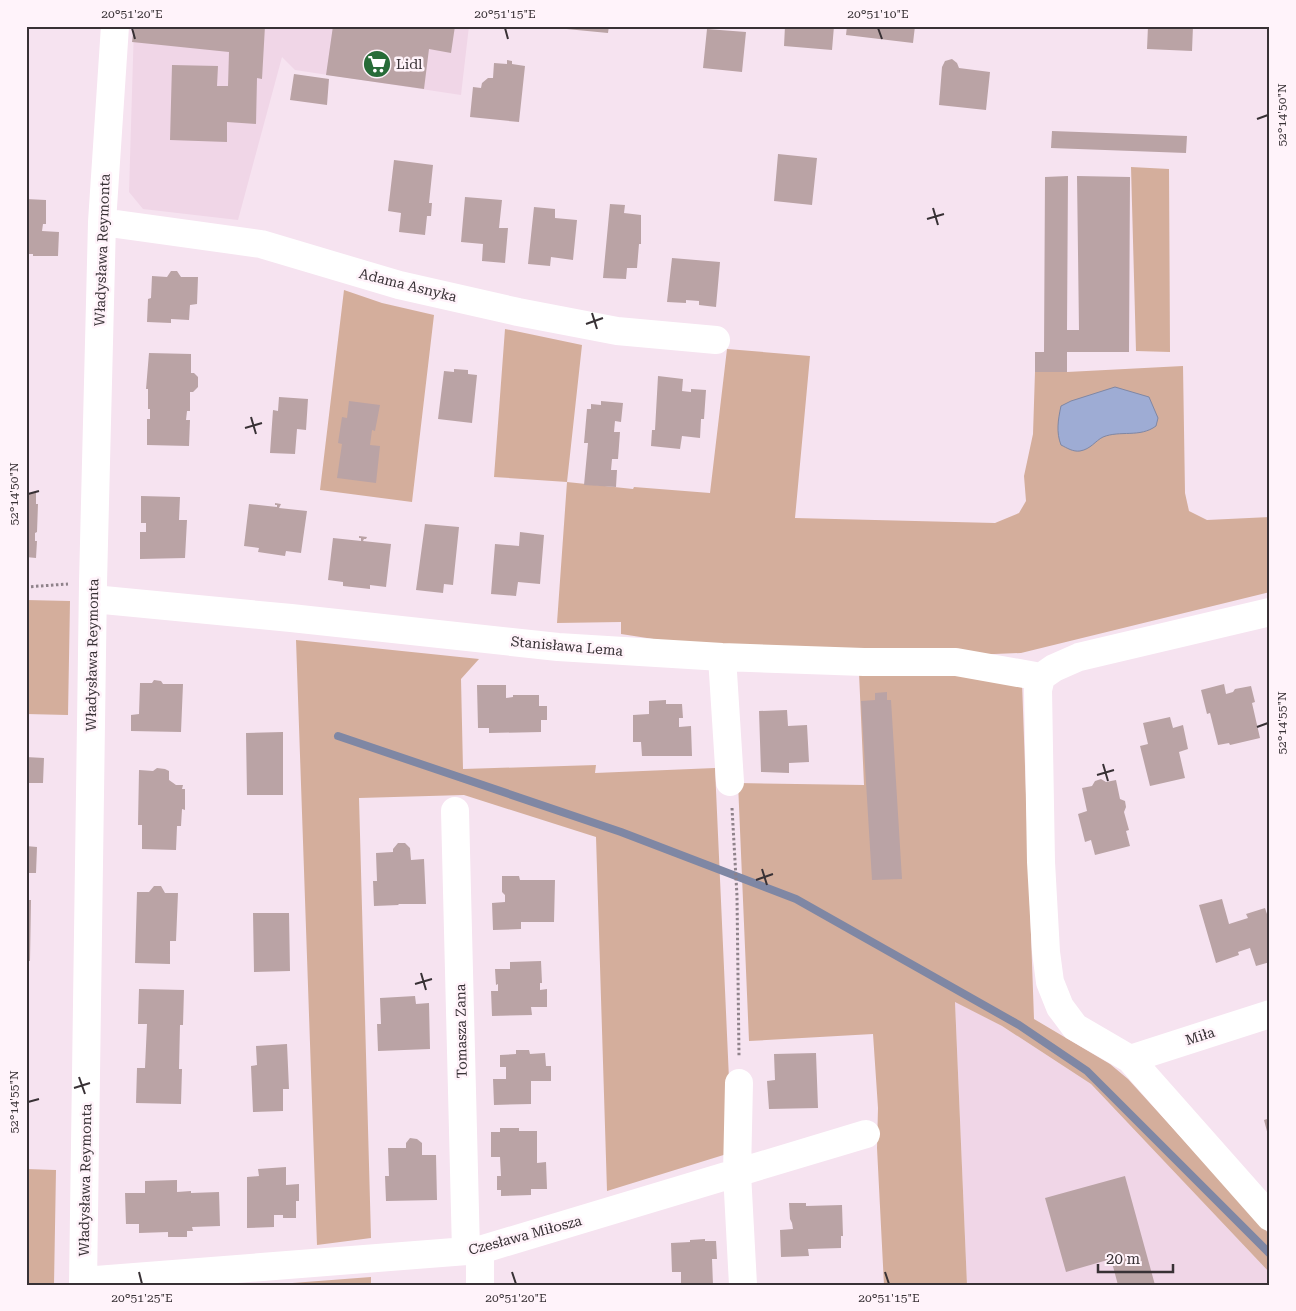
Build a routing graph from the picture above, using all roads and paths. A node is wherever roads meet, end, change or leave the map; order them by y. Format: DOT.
graph roads {
  1 [pos="115,26"];
  2 [pos="102,222"];
  3 [pos="716,340"];
  4 [pos="26,587"];
  5 [pos="93,591"];
  6 [pos="1270,612"];
  7 [pos="722,657"];
  8 [pos="1041,677"];
  9 [pos="730,782"];
  10 [pos="455,811"];
  11 [pos="1270,1014"];
  12 [pos="1130,1059"];
  13 [pos="739,1083"];
  14 [pos="866,1134"];
  15 [pos="738,1173"];
  16 [pos="1270,1217"];
  17 [pos="473,1251"];
  18 [pos="83,1283"];
  19 [pos="480,1285"];
  20 [pos="743,1285"];
  1 -- 2 [label="street, Władysława Reymonta"];
  2 -- 3 [label="street, Adama Asnyka"];
  2 -- 5 [label="street, Władysława Reymonta"];
  4 -- 5 [label="path"];
  5 -- 7 [label="street, Stanisława Lema"];
  5 -- 18 [label="street, Władysława Reymonta"];
  6 -- 8 [label="street"];
  7 -- 8 [label="street, Stanisława Lema"];
  7 -- 9 [label="street"];
  8 -- 12 [label="street"];
  9 -- 13 [label="path"];
  10 -- 17 [label="street, Tomasza Zana"];
  11 -- 12 [label="street, Miła"];
  12 -- 16 [label="street"];
  13 -- 15 [label="street"];
  14 -- 15 [label="street, Czesława Miłosza"];
  15 -- 17 [label="street, Czesława Miłosza"];
  15 -- 20 [label="street"];
  17 -- 18 [label="street, Czesława Miłosza"];
  17 -- 19 [label="street, Tomasza Zana"];
}
